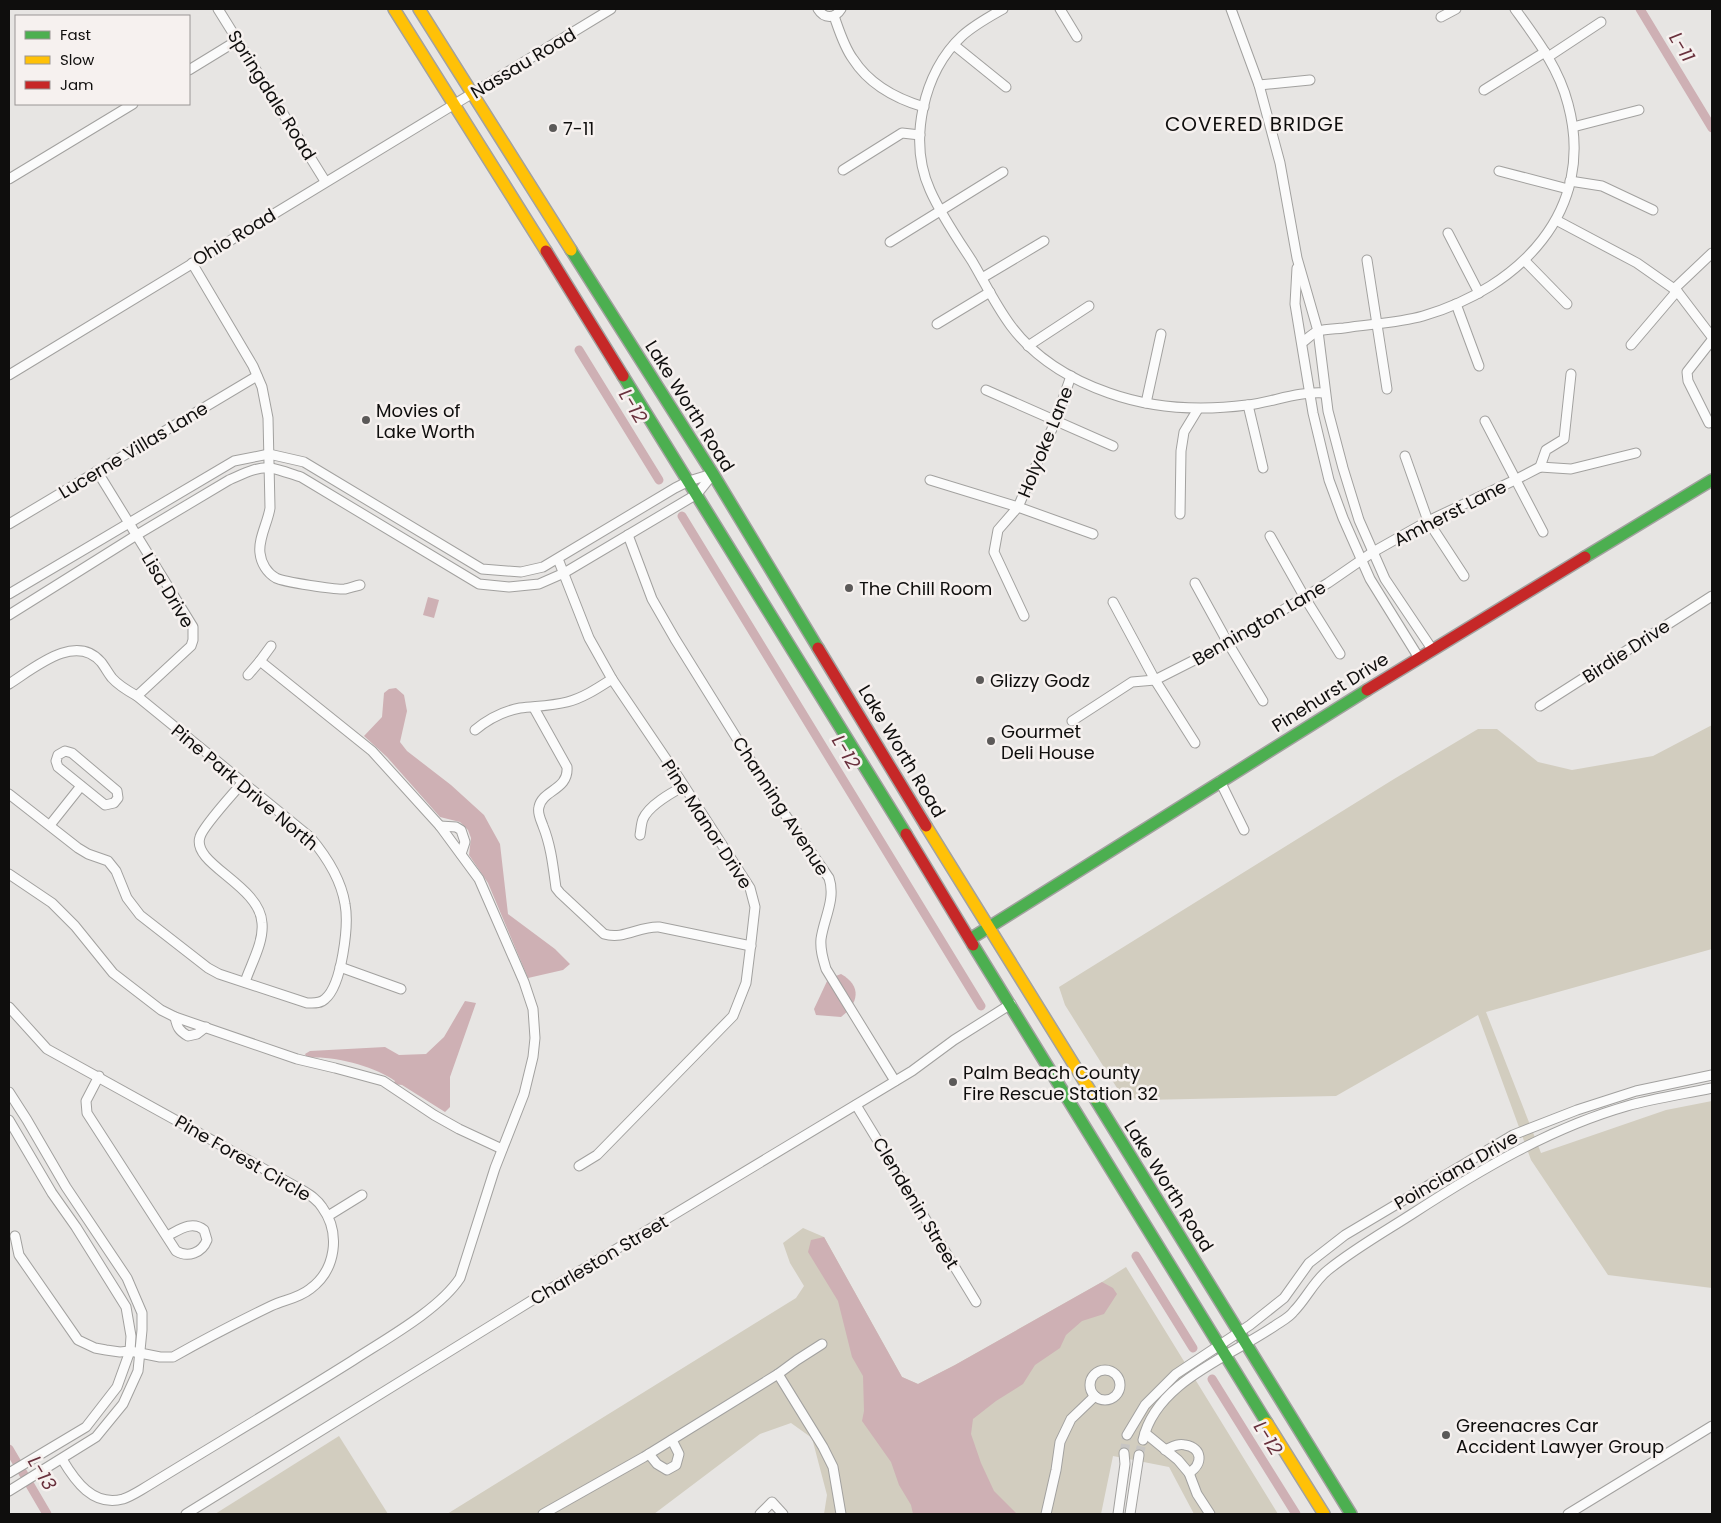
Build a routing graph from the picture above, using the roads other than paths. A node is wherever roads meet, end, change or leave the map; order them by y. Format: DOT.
graph roads {
  1 [pos="218,9"];
  2 [pos="394,9"];
  3 [pos="419,9"];
  4 [pos="611,9"];
  5 [pos="818,9"];
  6 [pos="841,9"];
  7 [pos="1003,9"];
  8 [pos="1060,9"];
  9 [pos="1231,9"];
  10 [pos="1456,9"];
  11 [pos="1515,9"];
  12 [pos="834,16"];
  13 [pos="1441,17"];
  14 [pos="1602,22"];
  15 [pos="1077,37"];
  16 [pos="238,40"];
  17 [pos="954,44"];
  18 [pos="1546,55"];
  19 [pos="190,69"];
  20 [pos="1310,80"];
  21 [pos="1259,85"];
  22 [pos="1006,87"];
  23 [pos="1484,90"];
  24 [pos="472,94"];
  25 [pos="456,103"];
  26 [pos="131,105"];
  27 [pos="924,107"];
  28 [pos="1639,110"];
  29 [pos="1573,127"];
  30 [pos="920,135"];
  31 [pos="843,170"];
  32 [pos="1500,171"];
  33 [pos="1003,172"];
  34 [pos="9,179"];
  35 [pos="326,181"];
  36 [pos="1569,185"];
  37 [pos="942,210"];
  38 [pos="1652,210"];
  39 [pos="1556,220"];
  40 [pos="1448,234"];
  41 [pos="1044,241"];
  42 [pos="890,242"];
  43 [pos="1712,253"];
  44 [pos="1297,258"];
  45 [pos="1366,260"];
  46 [pos="1525,261"];
  47 [pos="192,263"];
  48 [pos="982,278"];
  49 [pos="1676,290"];
  50 [pos="990,292"];
  51 [pos="1480,293"];
  52 [pos="1456,304"];
  53 [pos="1567,304"];
  54 [pos="1089,306"];
  55 [pos="937,324"];
  56 [pos="1376,324"];
  57 [pos="591,326"];
  58 [pos="1318,331"];
  59 [pos="1161,334"];
  60 [pos="1712,338"];
  61 [pos="1303,342"];
  62 [pos="1631,345"];
  63 [pos="1028,346"];
  64 [pos="1479,366"];
  65 [pos="1571,374"];
  66 [pos="9,375"];
  67 [pos="257,376"];
  68 [pos="1072,376"];
  69 [pos="1387,389"];
  70 [pos="986,390"];
  71 [pos="1310,392"];
  72 [pos="1325,393"];
  73 [pos="1146,403"];
  74 [pos="1248,405"];
  75 [pos="1198,408"];
  76 [pos="1485,421"];
  77 [pos="1055,422"];
  78 [pos="680,423"];
  79 [pos="1709,423"];
  80 [pos="1113,446"];
  81 [pos="1636,453"];
  82 [pos="269,454"];
  83 [pos="1405,456"];
  84 [pos="1540,467"];
  85 [pos="270,468"];
  86 [pos="1263,468"];
  87 [pos="97,471"];
  88 [pos="713,474"];
  89 [pos="930,480"];
  90 [pos="1515,480"];
  91 [pos="1712,480"];
  92 [pos="689,481"];
  93 [pos="697,494"];
  94 [pos="1018,507"];
  95 [pos="1180,514"];
  96 [pos="1428,521"];
  97 [pos="9,524"];
  98 [pos="129,524"];
  99 [pos="1543,532"];
  100 [pos="1093,534"];
  101 [pos="628,535"];
  102 [pos="135,536"];
  103 [pos="1270,536"];
  104 [pos="1373,552"];
  105 [pos="558,559"];
  106 [pos="1361,561"];
  107 [pos="564,573"];
  108 [pos="1464,576"];
  109 [pos="1195,584"];
  110 [pos="360,585"];
  111 [pos="9,594"];
  112 [pos="1712,596"];
  113 [pos="1305,598"];
  114 [pos="1113,602"];
  115 [pos="9,615"];
  116 [pos="1024,616"];
  117 [pos="1228,643"];
  118 [pos="271,646"];
  119 [pos="1432,649"];
  120 [pos="1340,654"];
  121 [pos="1418,658"];
  122 [pos="260,661"];
  123 [pos="248,675"];
  124 [pos="612,679"];
  125 [pos="1155,680"];
  126 [pos="9,684"];
  127 [pos="137,696"];
  128 [pos="1263,701"];
  129 [pos="1540,706"];
  130 [pos="534,708"];
  131 [pos="1072,721"];
  132 [pos="475,730"];
  133 [pos="1195,743"];
  134 [pos="854,749"];
  135 [pos="894,772"];
  136 [pos="1220,781"];
  137 [pos="242,783"];
  138 [pos="81,786"];
  139 [pos="684,786"];
  140 [pos="9,794"];
  141 [pos="50,826"];
  142 [pos="440,826"];
  143 [pos="1244,830"];
  144 [pos="640,835"];
  145 [pos="461,854"];
  146 [pos="9,874"];
  147 [pos="989,927"];
  148 [pos="970,939"];
  149 [pos="751,946"];
  150 [pos="340,967"];
  151 [pos="245,982"];
  152 [pos="401,989"];
  153 [pos="1011,1004"];
  154 [pos="9,1007"];
  155 [pos="175,1017"];
  156 [pos="206,1028"];
  157 [pos="1712,1075"];
  158 [pos="99,1076"];
  159 [pos="895,1081"];
  160 [pos="1712,1088"];
  161 [pos="9,1092"];
  162 [pos="856,1105"];
  163 [pos="9,1120"];
  164 [pos="502,1149"];
  165 [pos="580,1166"];
  166 [pos="362,1195"];
  167 [pos="328,1216"];
  168 [pos="15,1236"];
  169 [pos="167,1236"];
  170 [pos="976,1302"];
  171 [pos="1238,1332"];
  172 [pos="822,1344"];
  173 [pos="1246,1344"];
  174 [pos="1221,1350"];
  175 [pos="130,1351"];
  176 [pos="141,1352"];
  177 [pos="778,1374"];
  178 [pos="1155,1394"];
  179 [pos="1095,1396"];
  180 [pos="1165,1401"];
  181 [pos="1712,1426"];
  182 [pos="1127,1435"];
  183 [pos="672,1440"];
  184 [pos="1165,1450"];
  185 [pos="1124,1452"];
  186 [pos="649,1454"];
  187 [pos="39,1455"];
  188 [pos="1140,1455"];
  189 [pos="62,1459"];
  190 [pos="46,1468"];
  191 [pos="9,1473"];
  192 [pos="1189,1473"];
  193 [pos="10,1490"];
  194 [pos="186,1514"];
  195 [pos="544,1514"];
  196 [pos="760,1514"];
  197 [pos="783,1514"];
  198 [pos="841,1514"];
  199 [pos="1046,1514"];
  200 [pos="1118,1514"];
  201 [pos="1130,1514"];
  202 [pos="1210,1514"];
  203 [pos="1324,1514"];
  204 [pos="1350,1514"];
  205 [pos="1568,1514"];
  1 -- 16 [label="street, Springdale Road"];
  2 -- 25 [label="main road"];
  3 -- 24 [label="main road, Lake Worth Road"];
  4 -- 24 [label="street, Nassau Road"];
  5 -- 12 [label="street"];
  6 -- 12 [label="street"];
  7 -- 17 [label="street"];
  8 -- 15 [label="street"];
  9 -- 21 [label="street"];
  10 -- 13 [label="street"];
  11 -- 18 [label="street"];
  12 -- 27 [label="street"];
  14 -- 18 [label="street"];
  16 -- 19 [label="street"];
  16 -- 35 [label="street, Springdale Road"];
  17 -- 22 [label="street"];
  17 -- 27 [label="street"];
  18 -- 23 [label="street"];
  18 -- 29 [label="street"];
  20 -- 21 [label="street"];
  21 -- 44 [label="street"];
  24 -- 25 [label="street, Nassau Road"];
  24 -- 78 [label="main road, Lake Worth Road"];
  25 -- 35 [label="street, Ohio Road"];
  25 -- 57 [label="main road"];
  26 -- 34 [label="street"];
  27 -- 30 [label="street"];
  28 -- 29 [label="street"];
  29 -- 36 [label="street"];
  30 -- 31 [label="street"];
  30 -- 37 [label="street"];
  32 -- 36 [label="street"];
  33 -- 37 [label="street"];
  35 -- 47 [label="street, Ohio Road"];
  36 -- 38 [label="street"];
  36 -- 39 [label="street"];
  37 -- 42 [label="street"];
  37 -- 48 [label="street"];
  39 -- 46 [label="street"];
  39 -- 49 [label="street"];
  40 -- 51 [label="street"];
  41 -- 48 [label="street"];
  43 -- 49 [label="street"];
  44 -- 58 [label="street"];
  44 -- 61 [label="street"];
  45 -- 56 [label="street"];
  46 -- 51 [label="street"];
  46 -- 53 [label="street"];
  47 -- 66 [label="street, Ohio Road"];
  47 -- 67 [label="street"];
  48 -- 50 [label="street"];
  49 -- 60 [label="street"];
  49 -- 62 [label="street"];
  50 -- 55 [label="street"];
  50 -- 63 [label="street"];
  51 -- 52 [label="street"];
  52 -- 56 [label="street"];
  52 -- 64 [label="street"];
  54 -- 63 [label="street"];
  56 -- 58 [label="street"];
  56 -- 69 [label="street"];
  57 -- 78 [label="main road"];
  57 -- 92 [label="main road"];
  58 -- 61 [label="street"];
  58 -- 72 [label="street"];
  59 -- 73 [label="street"];
  60 -- 79 [label="street"];
  61 -- 71 [label="street"];
  63 -- 68 [label="street"];
  65 -- 84 [label="street"];
  67 -- 82 [label="street"];
  67 -- 87 [label="street, Lucerne Villas Lane"];
  68 -- 73 [label="street"];
  68 -- 77 [label="street, Holyoke Lane"];
  70 -- 77 [label="street"];
  71 -- 72 [label="street"];
  71 -- 74 [label="street"];
  71 -- 106 [label="street"];
  72 -- 104 [label="street"];
  73 -- 75 [label="street"];
  74 -- 75 [label="street"];
  74 -- 86 [label="street"];
  75 -- 95 [label="street"];
  76 -- 90 [label="street"];
  77 -- 80 [label="street"];
  77 -- 94 [label="street, Holyoke Lane"];
  78 -- 88 [label="main road, Lake Worth Road"];
  81 -- 84 [label="street"];
  82 -- 85 [label="street"];
  82 -- 98 [label="street"];
  82 -- 105 [label="street"];
  83 -- 96 [label="street"];
  84 -- 90 [label="street, Amherst Lane"];
  85 -- 102 [label="street"];
  85 -- 107 [label="street"];
  85 -- 110 [label="street"];
  87 -- 97 [label="street, Lucerne Villas Lane"];
  87 -- 98 [label="street, Lisa Drive"];
  88 -- 92 [label="street"];
  88 -- 93 [label="street"];
  88 -- 135 [label="main road, Lake Worth Road"];
  89 -- 94 [label="street"];
  90 -- 96 [label="street, Amherst Lane"];
  90 -- 99 [label="street"];
  91 -- 119 [label="main road, Pinehurst Drive"];
  92 -- 93 [label="main road"];
  92 -- 105 [label="street"];
  93 -- 101 [label="street"];
  93 -- 134 [label="main road"];
  94 -- 100 [label="street"];
  94 -- 116 [label="street, Holyoke Lane"];
  96 -- 104 [label="street, Amherst Lane"];
  96 -- 108 [label="street"];
  98 -- 102 [label="street, Lisa Drive"];
  98 -- 111 [label="street"];
  101 -- 107 [label="street"];
  101 -- 159 [label="street, Channing Avenue"];
  102 -- 115 [label="street"];
  102 -- 127 [label="street, Lisa Drive"];
  103 -- 113 [label="street"];
  104 -- 106 [label="street, Amherst Lane"];
  104 -- 119 [label="street"];
  105 -- 107 [label="street, Pine Manor Drive"];
  106 -- 113 [label="street, Bennington Lane"];
  106 -- 121 [label="street"];
  107 -- 124 [label="street, Pine Manor Drive"];
  109 -- 117 [label="street"];
  112 -- 129 [label="street, Birdie Drive"];
  113 -- 117 [label="street, Bennington Lane"];
  113 -- 120 [label="street"];
  114 -- 125 [label="street"];
  117 -- 125 [label="street, Bennington Lane"];
  117 -- 128 [label="street"];
  118 -- 122 [label="street"];
  119 -- 121 [label="main road, Pinehurst Drive"];
  121 -- 136 [label="main road, Pinehurst Drive"];
  122 -- 123 [label="street"];
  122 -- 142 [label="street"];
  124 -- 130 [label="street"];
  124 -- 139 [label="street, Pine Manor Drive"];
  125 -- 131 [label="street, Bennington Lane"];
  125 -- 133 [label="street"];
  126 -- 127 [label="street, Pine Park Drive North"];
  127 -- 137 [label="street, Pine Park Drive North"];
  130 -- 132 [label="street"];
  130 -- 149 [label="street"];
  134 -- 135 [label="main road"];
  134 -- 148 [label="main road"];
  135 -- 147 [label="main road, Lake Worth Road"];
  136 -- 143 [label="street"];
  136 -- 147 [label="main road, Pinehurst Drive"];
  137 -- 150 [label="street, Pine Park Drive North"];
  137 -- 151 [label="street"];
  138 -- 138 [label="street"];
  138 -- 141 [label="street"];
  139 -- 144 [label="street"];
  139 -- 149 [label="street, Pine Manor Drive"];
  140 -- 141 [label="street"];
  141 -- 151 [label="street"];
  142 -- 145 [label="street"];
  142 -- 145 [label="street"];
  145 -- 164 [label="street"];
  146 -- 155 [label="street"];
  147 -- 148 [label="main road, Pinehurst Drive"];
  147 -- 171 [label="main road, Lake Worth Road"];
  148 -- 153 [label="main road"];
  149 -- 165 [label="street, Pine Manor Drive"];
  150 -- 151 [label="street, Pine Park Drive North"];
  150 -- 152 [label="street"];
  153 -- 159 [label="street, Charleston Street"];
  153 -- 174 [label="main road"];
  154 -- 158 [label="street, Pine Forest Circle"];
  155 -- 156 [label="street"];
  155 -- 156 [label="street"];
  156 -- 164 [label="street"];
  157 -- 171 [label="street, Poinciana Drive"];
  158 -- 167 [label="street, Pine Forest Circle"];
  158 -- 169 [label="street"];
  159 -- 162 [label="street, Charleston Street"];
  160 -- 173 [label="street, Poinciana Drive"];
  161 -- 176 [label="street"];
  162 -- 170 [label="street, Clendenin Street"];
  162 -- 194 [label="street, Charleston Street"];
  163 -- 175 [label="street"];
  164 -- 189 [label="street"];
  166 -- 167 [label="street"];
  167 -- 176 [label="street, Pine Forest Circle"];
  168 -- 175 [label="street, Pine Forest Circle"];
  171 -- 173 [label="main road, Lake Worth Road"];
  171 -- 174 [label="street, Poinciana Drive"];
  172 -- 177 [label="street"];
  173 -- 174 [label="street, Poinciana Drive"];
  173 -- 204 [label="main road, Lake Worth Road"];
  174 -- 178 [label="street"];
  174 -- 180 [label="street"];
  174 -- 203 [label="main road"];
  175 -- 176 [label="street, Pine Forest Circle"];
  175 -- 187 [label="street"];
  176 -- 189 [label="street"];
  177 -- 183 [label="street"];
  177 -- 198 [label="street"];
  178 -- 180 [label="street"];
  178 -- 182 [label="street"];
  179 -- 199 [label="street"];
  180 -- 184 [label="street"];
  181 -- 205 [label="street"];
  183 -- 186 [label="street"];
  183 -- 186 [label="street"];
  184 -- 192 [label="street"];
  184 -- 192 [label="street"];
  185 -- 200 [label="street"];
  186 -- 195 [label="street"];
  187 -- 190 [label="street"];
  187 -- 191 [label="street"];
  188 -- 201 [label="street"];
  189 -- 190 [label="street"];
  190 -- 193 [label="street"];
  192 -- 202 [label="street"];
  196 -- 197 [label="street"];
}
